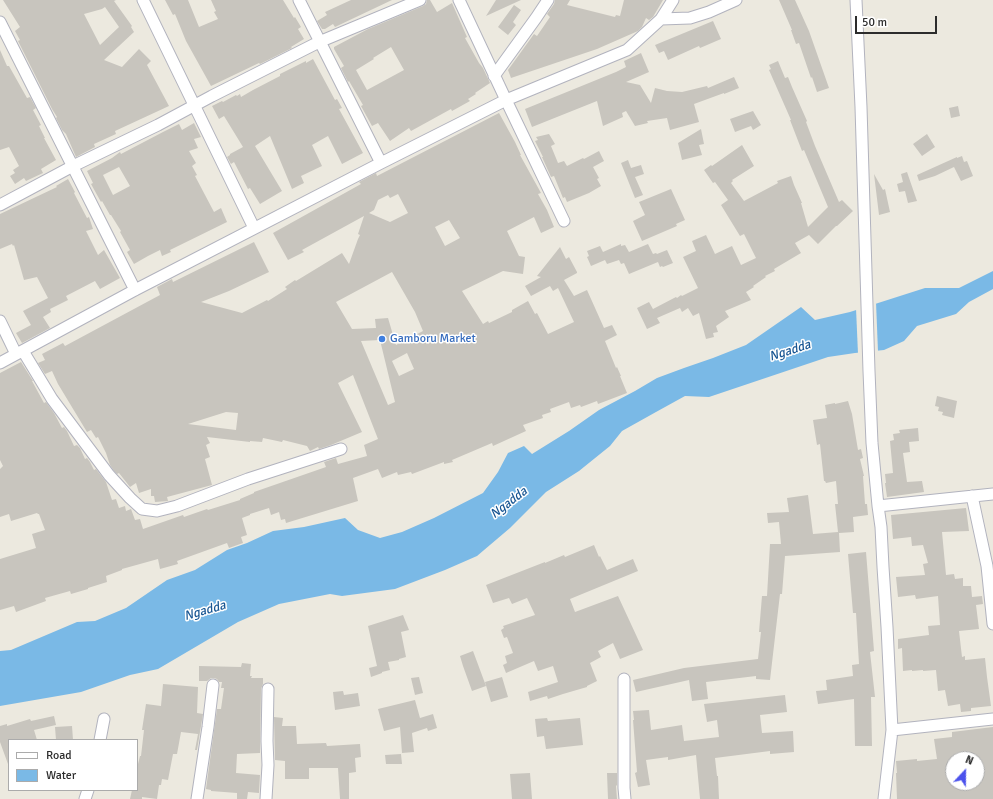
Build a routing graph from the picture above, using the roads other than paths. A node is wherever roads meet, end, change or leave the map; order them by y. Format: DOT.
graph roads {
  1 [pos="143,0"];
  2 [pos="299,0"];
  3 [pos="420,0"];
  4 [pos="459,0"];
  5 [pos="548,0"];
  6 [pos="673,0"];
  7 [pos="736,0"];
  8 [pos="856,0"];
  9 [pos="662,19"];
  10 [pos="0,22"];
  11 [pos="320,42"];
  12 [pos="494,76"];
  13 [pos="506,100"];
  14 [pos="194,105"];
  15 [pos="381,163"];
  16 [pos="73,166"];
  17 [pos="0,205"];
  18 [pos="564,221"];
  19 [pos="254,228"];
  20 [pos="135,290"];
  21 [pos="0,321"];
  22 [pos="19,352"];
  23 [pos="0,363"];
  24 [pos="341,449"];
  25 [pos="993,494"];
  26 [pos="972,496"];
  27 [pos="878,506"];
  28 [pos="993,624"];
  29 [pos="624,679"];
  30 [pos="213,685"];
  31 [pos="268,689"];
  32 [pos="104,719"];
  33 [pos="993,719"];
  34 [pos="892,730"];
  35 [pos="100,739"];
  36 [pos="197,799"];
  37 [pos="266,799"];
  38 [pos="626,799"];
  39 [pos="884,799"];
  1 -- 14 [label="street"];
  2 -- 11 [label="street"];
  3 -- 11 [label="street"];
  4 -- 12 [label="street"];
  5 -- 12 [label="street"];
  6 -- 9 [label="street"];
  7 -- 9 [label="street"];
  8 -- 27 [label="street"];
  9 -- 13 [label="street"];
  10 -- 16 [label="street"];
  11 -- 14 [label="street"];
  11 -- 15 [label="street"];
  12 -- 13 [label="street"];
  13 -- 15 [label="street"];
  13 -- 18 [label="street"];
  14 -- 16 [label="street"];
  14 -- 19 [label="street"];
  15 -- 19 [label="street"];
  16 -- 17 [label="street"];
  16 -- 20 [label="street"];
  19 -- 20 [label="street"];
  20 -- 22 [label="street"];
  21 -- 22 [label="street"];
  22 -- 23 [label="street"];
  22 -- 24 [label="street"];
  25 -- 26 [label="street"];
  26 -- 27 [label="street"];
  26 -- 28 [label="street"];
  27 -- 34 [label="street"];
  29 -- 38 [label="street"];
  30 -- 36 [label="street"];
  31 -- 37 [label="street"];
  32 -- 35 [label="street"];
  33 -- 34 [label="street"];
  34 -- 39 [label="street"];
}
